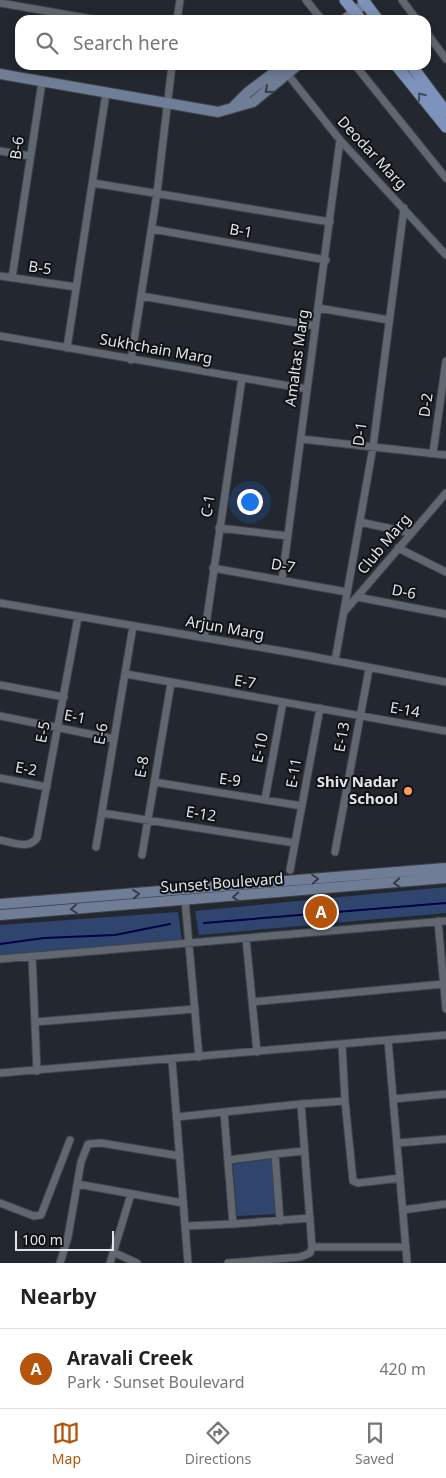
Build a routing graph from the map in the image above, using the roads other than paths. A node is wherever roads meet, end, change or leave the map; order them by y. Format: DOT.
graph roads {
  1 [pos="180,0"];
  2 [pos="306,0"];
  3 [pos="345,0"];
  4 [pos="402,0"];
  5 [pos="0,2"];
  6 [pos="366,4"];
  7 [pos="71,15"];
  8 [pos="178,15"];
  9 [pos="318,15"];
  10 [pos="356,15"];
  11 [pos="358,15"];
  12 [pos="374,15"];
  13 [pos="413,15"];
  14 [pos="431,39"];
  15 [pos="446,60"];
  16 [pos="171,70"];
  17 [pos="282,70"];
  18 [pos="286,70"];
  19 [pos="359,70"];
  20 [pos="400,70"];
  21 [pos="415,70"];
  22 [pos="0,74"];
  23 [pos="42,82"];
  24 [pos="106,93"];
  25 [pos="167,104"];
  26 [pos="446,112"];
  27 [pos="446,127"];
  28 [pos="340,140"];
  29 [pos="0,151"];
  30 [pos="30,156"];
  31 [pos="446,178"];
  32 [pos="93,183"];
  33 [pos="157,193"];
  34 [pos="404,208"];
  35 [pos="330,222"];
  36 [pos="152,229"];
  37 [pos="446,255"];
  38 [pos="326,260"];
  39 [pos="0,276"];
  40 [pos="12,278"];
  41 [pos="76,287"];
  42 [pos="141,296"];
  43 [pos="318,308"];
  44 [pos="389,320"];
  45 [pos="315,326"];
  46 [pos="0,336"];
  47 [pos="67,348"];
  48 [pos="131,360"];
  49 [pos="446,361"];
  50 [pos="242,378"];
  51 [pos="307,389"];
  52 [pos="300,439"];
  53 [pos="372,447"];
  54 [pos="434,453"];
  55 [pos="446,455"];
  56 [pos="445,497"];
  57 [pos="360,522"];
  58 [pos="219,528"];
  59 [pos="411,533"];
  60 [pos="288,536"];
  61 [pos="398,548"];
  62 [pos="213,568"];
  63 [pos="446,572"];
  64 [pos="282,580"];
  65 [pos="347,592"];
  66 [pos="357,597"];
  67 [pos="0,603"];
  68 [pos="344,613"];
  69 [pos="446,614"];
  70 [pos="78,617"];
  71 [pos="133,626"];
  72 [pos="204,638"];
  73 [pos="336,662"];
  74 [pos="369,668"];
  75 [pos="126,674"];
  76 [pos="446,682"];
  77 [pos="171,683"];
  78 [pos="0,685"];
  79 [pos="64,697"];
  80 [pos="283,702"];
  81 [pos="320,708"];
  82 [pos="0,716"];
  83 [pos="360,716"];
  84 [pos="58,728"];
  85 [pos="446,730"];
  86 [pos="114,739"];
  87 [pos="0,778"];
  88 [pos="154,782"];
  89 [pos="47,787"];
  90 [pos="264,799"];
  91 [pos="302,806"];
  92 [pos="102,812"];
  93 [pos="147,819"];
  94 [pos="0,840"];
  95 [pos="295,843"];
  96 [pos="96,846"];
  97 [pos="335,852"];
  98 [pos="142,855"];
  99 [pos="446,868"];
  100 [pos="290,870"];
  101 [pos="446,878"];
  102 [pos="210,887"];
  103 [pos="211,898"];
  104 [pos="44,900"];
  105 [pos="186,900"];
  106 [pos="0,904"];
  107 [pos="45,911"];
  108 [pos="0,915"];
  109 [pos="442,921"];
  110 [pos="246,938"];
  111 [pos="188,943"];
  112 [pos="32,956"];
  113 [pos="0,959"];
  114 [pos="444,984"];
  115 [pos="252,1002"];
  116 [pos="194,1009"];
  117 [pos="446,1009"];
  118 [pos="35,1022"];
  119 [pos="446,1035"];
  120 [pos="388,1040"];
  121 [pos="342,1044"];
  122 [pos="257,1052"];
  123 [pos="199,1057"];
  124 [pos="172,1060"];
  125 [pos="37,1071"];
  126 [pos="0,1073"];
  127 [pos="446,1094"];
  128 [pos="394,1099"];
  129 [pos="345,1101"];
  130 [pos="301,1104"];
  131 [pos="224,1112"];
  132 [pos="176,1117"];
  133 [pos="446,1139"];
  134 [pos="70,1140"];
  135 [pos="398,1143"];
  136 [pos="304,1151"];
  137 [pos="275,1154"];
  138 [pos="180,1156"];
  139 [pos="228,1160"];
  140 [pos="400,1178"];
  141 [pos="77,1184"];
  142 [pos="131,1194"];
  143 [pos="0,1203"];
  144 [pos="183,1203"];
  145 [pos="446,1204"];
  146 [pos="403,1210"];
  147 [pos="310,1218"];
  148 [pos="280,1221"];
  149 [pos="232,1224"];
  150 [pos="186,1226"];
  151 [pos="312,1247"];
  152 [pos="406,1247"];
  153 [pos="114,1252"];
  154 [pos="407,1261"];
  155 [pos="257,1262"];
  156 [pos="60,1263"];
  157 [pos="110,1263"];
  158 [pos="137,1263"];
  159 [pos="188,1263"];
  160 [pos="228,1263"];
  1 -- 8 [label="street"];
  2 -- 9 [label="street"];
  3 -- 10 [label="main road"];
  4 -- 13 [label="street"];
  5 -- 7 [label="street"];
  6 -- 11 [label="main road"];
  6 -- 12 [label="main road"];
  14 -- 15 [label="street"];
  16 -- 25 [label="street"];
  17 -- 25 [label="main road"];
  18 -- 28 [label="street, Deodar Marg"];
  19 -- 31 [label="street"];
  27 -- 20 [label="main road, one-way"];
  21 -- 26 [label="main road"];
  22 -- 23 [label="main road"];
  23 -- 24 [label="main road"];
  23 -- 30 [label="street, B-6"];
  24 -- 25 [label="main road"];
  24 -- 32 [label="street"];
  25 -- 33 [label="street"];
  28 -- 34 [label="street, Deodar Marg"];
  28 -- 35 [label="street, Amaltas Marg"];
  29 -- 30 [label="street"];
  30 -- 40 [label="street, B-6"];
  32 -- 33 [label="street"];
  32 -- 41 [label="street"];
  33 -- 35 [label="street"];
  33 -- 36 [label="street"];
  34 -- 37 [label="street, Deodar Marg"];
  34 -- 44 [label="street, D-1"];
  35 -- 38 [label="street, Amaltas Marg"];
  36 -- 38 [label="street, B-1"];
  36 -- 42 [label="street"];
  38 -- 43 [label="street, Amaltas Marg"];
  39 -- 40 [label="street, B-5"];
  40 -- 41 [label="street, B-5"];
  41 -- 47 [label="street"];
  42 -- 45 [label="street"];
  42 -- 48 [label="street"];
  43 -- 44 [label="street"];
  43 -- 45 [label="street, Amaltas Marg"];
  44 -- 53 [label="street, D-1"];
  45 -- 51 [label="street, Amaltas Marg"];
  46 -- 47 [label="street, Sukhchain Marg"];
  47 -- 48 [label="street, Sukhchain Marg"];
  48 -- 50 [label="street, Sukhchain Marg"];
  49 -- 54 [label="street, D-2"];
  50 -- 51 [label="street, Sukhchain Marg"];
  50 -- 58 [label="street, C-1"];
  51 -- 52 [label="street, Amaltas Marg"];
  52 -- 53 [label="street"];
  52 -- 60 [label="street, Amaltas Marg"];
  53 -- 54 [label="street"];
  53 -- 57 [label="street, D-1"];
  54 -- 55 [label="street"];
  56 -- 59 [label="street, Club Marg"];
  57 -- 59 [label="street"];
  57 -- 65 [label="street, D-1"];
  58 -- 60 [label="street"];
  58 -- 62 [label="street, C-1"];
  59 -- 61 [label="street, Club Marg"];
  60 -- 64 [label="street, Amaltas Marg"];
  61 -- 63 [label="street"];
  61 -- 66 [label="street, Club Marg"];
  62 -- 64 [label="street, D-7"];
  62 -- 72 [label="street, C-1"];
  64 -- 65 [label="street, D-7"];
  65 -- 68 [label="street, D-1"];
  66 -- 68 [label="street, Club Marg"];
  66 -- 69 [label="street, D-6"];
  67 -- 70 [label="street, Arjun Marg"];
  68 -- 73 [label="street, D-1"];
  70 -- 71 [label="street, Arjun Marg"];
  70 -- 79 [label="street, E-5"];
  71 -- 72 [label="street, Arjun Marg"];
  71 -- 75 [label="street, E-6"];
  72 -- 73 [label="street, Arjun Marg"];
  73 -- 74 [label="street, Arjun Marg"];
  74 -- 76 [label="street, Arjun Marg"];
  74 -- 83 [label="street, E-13"];
  75 -- 77 [label="street, E-7"];
  75 -- 86 [label="street, E-6"];
  77 -- 80 [label="street, E-7"];
  77 -- 88 [label="street, E-8"];
  78 -- 79 [label="street"];
  79 -- 84 [label="street, E-5"];
  80 -- 81 [label="street, E-7"];
  80 -- 90 [label="street, E-10"];
  81 -- 83 [label="street, E-7"];
  81 -- 91 [label="street, E-11"];
  82 -- 84 [label="street, E-1"];
  83 -- 85 [label="street, E-14"];
  83 -- 97 [label="street, E-13"];
  84 -- 86 [label="street, E-1"];
  84 -- 89 [label="street, E-5"];
  86 -- 92 [label="street, E-6"];
  87 -- 89 [label="street, E-2"];
  88 -- 90 [label="street, E-9"];
  88 -- 93 [label="street, E-8"];
  89 -- 94 [label="street, E-5"];
  90 -- 91 [label="street, E-9"];
  91 -- 95 [label="street, E-11"];
  92 -- 93 [label="street, E-12"];
  92 -- 96 [label="street, E-6"];
  93 -- 95 [label="street, E-12"];
  93 -- 98 [label="street, E-8"];
  95 -- 100 [label="street, E-11"];
  102 -- 99 [label="main road, Sunset Boulevard, one-way"];
  101 -- 103 [label="main road, Sunset Boulevard, one-way"];
  102 -- 103 [label="main road"];
  104 -- 102 [label="main road, Sunset Boulevard, one-way"];
  103 -- 105 [label="main road, Sunset Boulevard"];
  104 -- 106 [label="main road, Sunset Boulevard"];
  104 -- 107 [label="main road"];
  105 -- 107 [label="main road, Sunset Boulevard, one-way"];
  105 -- 111 [label="street"];
  107 -- 108 [label="main road, Sunset Boulevard"];
  109 -- 110 [label="street"];
  109 -- 114 [label="street"];
  110 -- 111 [label="street"];
  110 -- 115 [label="street"];
  111 -- 112 [label="street"];
  111 -- 116 [label="street"];
  112 -- 113 [label="street"];
  112 -- 118 [label="street"];
  114 -- 115 [label="street"];
  114 -- 117 [label="street"];
  115 -- 122 [label="street"];
  116 -- 118 [label="street"];
  116 -- 123 [label="street"];
  118 -- 125 [label="street"];
  119 -- 120 [label="street"];
  120 -- 121 [label="street"];
  120 -- 128 [label="street"];
  121 -- 122 [label="street"];
  121 -- 129 [label="street"];
  122 -- 123 [label="street"];
  123 -- 124 [label="street"];
  124 -- 125 [label="street"];
  124 -- 132 [label="street"];
  125 -- 126 [label="street"];
  127 -- 128 [label="street"];
  128 -- 135 [label="street"];
  129 -- 130 [label="street"];
  129 -- 140 [label="street"];
  130 -- 131 [label="street"];
  130 -- 136 [label="street"];
  131 -- 132 [label="street"];
  131 -- 139 [label="street"];
  132 -- 138 [label="street"];
  133 -- 135 [label="street"];
  134 -- 143 [label="street"];
  135 -- 140 [label="street"];
  136 -- 137 [label="street"];
  136 -- 147 [label="street"];
  137 -- 139 [label="street"];
  137 -- 148 [label="street"];
  138 -- 141 [label="street"];
  138 -- 144 [label="street"];
  139 -- 149 [label="street"];
  140 -- 146 [label="street"];
  141 -- 142 [label="street"];
  141 -- 156 [label="street"];
  142 -- 144 [label="street"];
  142 -- 153 [label="street"];
  144 -- 150 [label="street"];
  145 -- 146 [label="street"];
  146 -- 152 [label="street"];
  147 -- 148 [label="street"];
  147 -- 151 [label="street"];
  148 -- 149 [label="street"];
  149 -- 150 [label="street"];
  150 -- 159 [label="street"];
  151 -- 152 [label="street"];
  151 -- 155 [label="street"];
  152 -- 154 [label="street"];
  153 -- 157 [label="street"];
  153 -- 158 [label="street"];
  155 -- 160 [label="street"];
}
